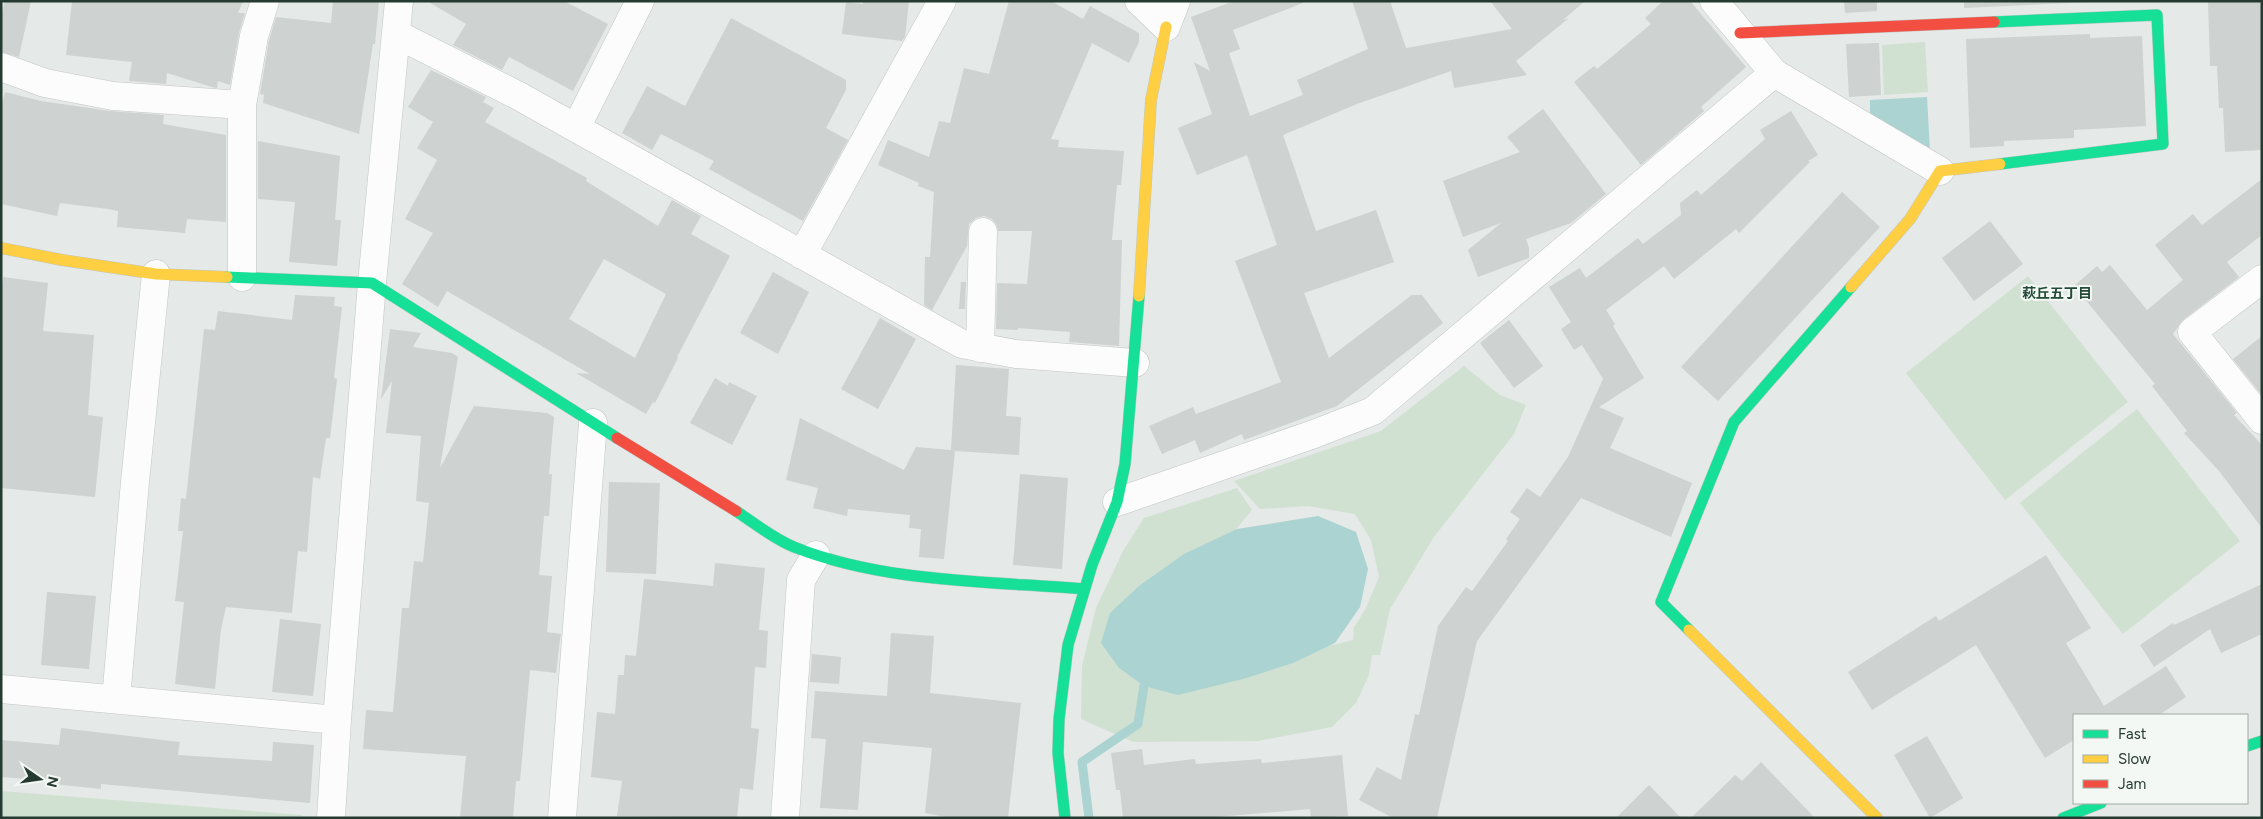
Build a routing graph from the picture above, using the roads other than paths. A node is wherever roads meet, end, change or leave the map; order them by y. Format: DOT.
graph roads {
  1 [pos="265,1"];
  2 [pos="398,1"];
  3 [pos="640,1"];
  4 [pos="942,1"];
  5 [pos="1139,1"];
  6 [pos="1176,1"];
  7 [pos="1714,1"];
  8 [pos="1166,27"];
  9 [pos="1740,33"];
  10 [pos="396,34"];
  11 [pos="1,66"];
  12 [pos="1774,72"];
  13 [pos="242,105"];
  14 [pos="576,128"];
  15 [pos="1940,171"];
  16 [pos="983,232"];
  17 [pos="1,248"];
  18 [pos="802,255"];
  19 [pos="156,274"];
  20 [pos="242,277"];
  21 [pos="2262,279"];
  22 [pos="372,283"];
  23 [pos="980,348"];
  24 [pos="1135,363"];
  25 [pos="2262,420"];
  26 [pos="593,423"];
  27 [pos="1117,502"];
  28 [pos="816,555"];
  29 [pos="1084,589"];
  30 [pos="1,689"];
  31 [pos="116,699"];
  32 [pos="336,720"];
  33 [pos="2262,741"];
  34 [pos="2248,746"];
  35 [pos="2098,804"];
  36 [pos="331,818"];
  37 [pos="562,818"];
  38 [pos="785,818"];
  39 [pos="1065,818"];
  40 [pos="1877,818"];
  41 [pos="2063,818"];
  1 -- 13 [label="street"];
  2 -- 10 [label="street"];
  3 -- 14 [label="street"];
  4 -- 18 [label="street"];
  5 -- 8 [label="street"];
  6 -- 8 [label="street"];
  7 -- 9 [label="street"];
  8 -- 24 [label="street"];
  9 -- 12 [label="street"];
  9 -- 15 [label="street"];
  10 -- 14 [label="street"];
  10 -- 22 [label="street"];
  11 -- 13 [label="street"];
  12 -- 15 [label="street"];
  12 -- 27 [label="street"];
  13 -- 20 [label="street"];
  14 -- 18 [label="street"];
  15 -- 40 [label="street"];
  16 -- 23 [label="street"];
  17 -- 19 [label="street"];
  18 -- 23 [label="street"];
  19 -- 20 [label="street"];
  19 -- 31 [label="street"];
  20 -- 22 [label="street"];
  21 -- 25 [label="street"];
  22 -- 26 [label="street"];
  22 -- 32 [label="street"];
  23 -- 24 [label="street"];
  24 -- 27 [label="street"];
  26 -- 28 [label="street"];
  26 -- 37 [label="street"];
  27 -- 29 [label="street"];
  28 -- 29 [label="street"];
  28 -- 38 [label="street"];
  29 -- 39 [label="street"];
  30 -- 31 [label="street"];
  31 -- 32 [label="street"];
  32 -- 36 [label="street"];
  33 -- 34 [label="street"];
  35 -- 41 [label="street"];
}
